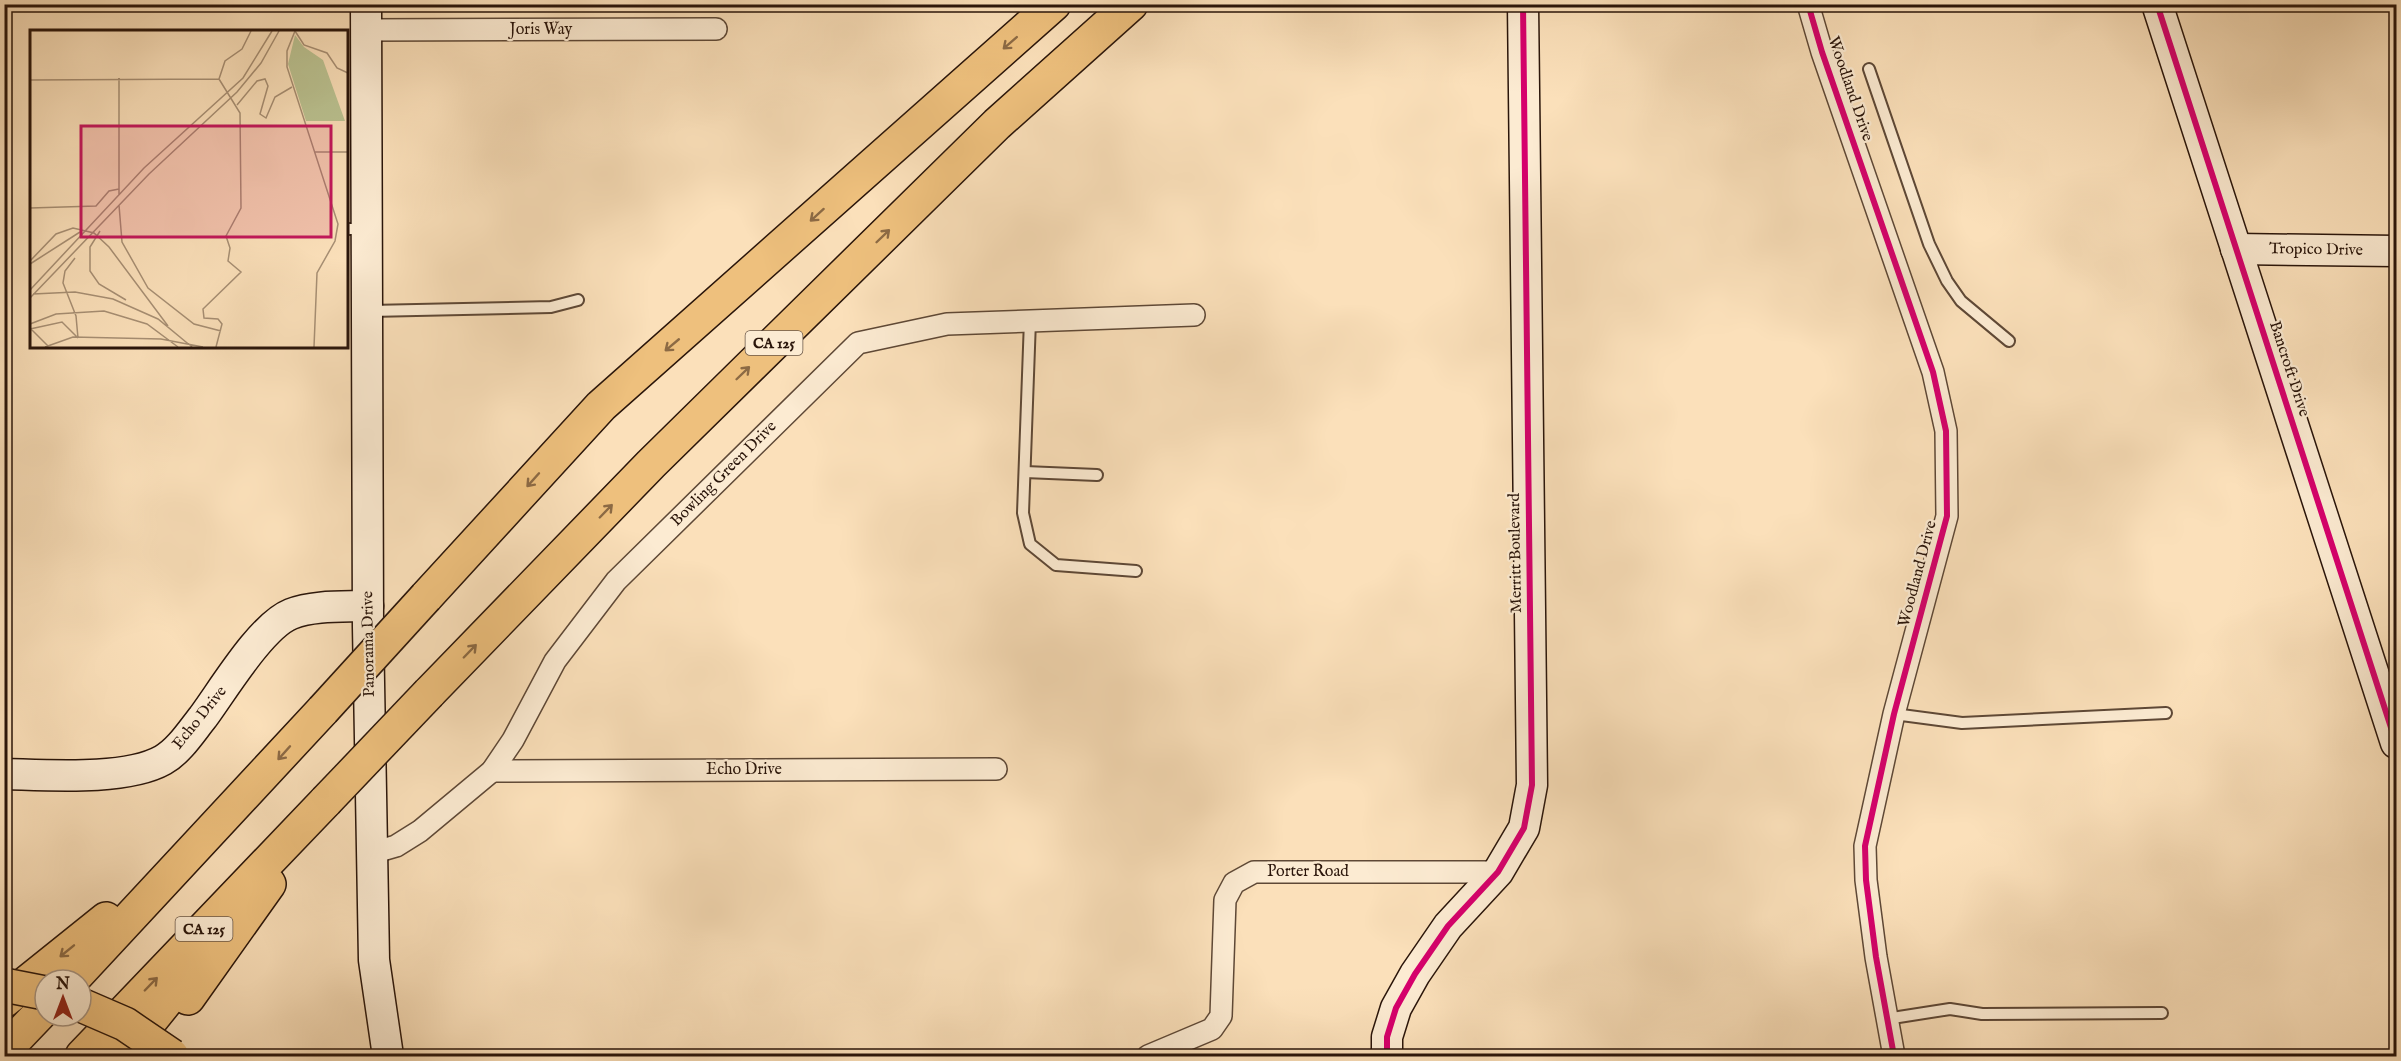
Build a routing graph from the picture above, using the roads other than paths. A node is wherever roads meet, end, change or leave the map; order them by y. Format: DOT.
graph roads {
  1 [pos="1054,4"];
  2 [pos="1131,4"];
  3 [pos="1523,4"];
  4 [pos="1808,4"];
  5 [pos="2157,4"];
  6 [pos="366,17"];
  7 [pos="716,29"];
  8 [pos="1869,69"];
  9 [pos="356,229"];
  10 [pos="2236,249"];
  11 [pos="2397,251"];
  12 [pos="578,300"];
  13 [pos="367,312"];
  14 [pos="1194,315"];
  15 [pos="1030,320"];
  16 [pos="2009,341"];
  17 [pos="1025,472"];
  18 [pos="1097,475"];
  19 [pos="1136,571"];
  20 [pos="368,606"];
  21 [pos="2166,713"];
  22 [pos="1894,714"];
  23 [pos="2397,743"];
  24 [pos="996,769"];
  25 [pos="492,771"];
  26 [pos="4,774"];
  27 [pos="326,801"];
  28 [pos="210,834"];
  29 [pos="372,853"];
  30 [pos="1498,872"];
  31 [pos="83,968"];
  32 [pos="4,985"];
  33 [pos="33,991"];
  34 [pos="4,1001"];
  35 [pos="93,1010"];
  36 [pos="2162,1013"];
  37 [pos="1886,1019"];
  38 [pos="33,1021"];
  39 [pos="4,1051"];
  40 [pos="82,1056"];
  41 [pos="122,1056"];
  42 [pos="144,1056"];
  43 [pos="172,1056"];
  44 [pos="388,1056"];
  45 [pos="1148,1056"];
  46 [pos="1387,1056"];
  47 [pos="1894,1056"];
  1 -- 28 [label="highway, one-way, bridge"];
  27 -- 2 [label="highway, CA 125, one-way, bridge"];
  3 -- 30 [label="street, Merritt Boulevard"];
  4 -- 22 [label="street, Woodland Drive"];
  5 -- 10 [label="street, Bancroft Drive"];
  6 -- 7 [label="street, Joris Way"];
  6 -- 9 [label="street, Panorama Drive"];
  8 -- 16 [label="lane"];
  9 -- 13 [label="street, Panorama Drive"];
  10 -- 11 [label="street, Tropico Drive"];
  10 -- 23 [label="street, Bancroft Drive"];
  12 -- 13 [label="lane"];
  13 -- 20 [label="street, Panorama Drive"];
  14 -- 15 [label="street, Bowling Green Drive"];
  15 -- 17 [label="lane"];
  15 -- 25 [label="street, Bowling Green Drive"];
  17 -- 18 [label="lane"];
  17 -- 19 [label="lane"];
  20 -- 26 [label="street, Echo Drive"];
  20 -- 29 [label="street, Panorama Drive"];
  21 -- 22 [label="lane"];
  22 -- 37 [label="street, Woodland Drive"];
  24 -- 25 [label="street, Echo Drive"];
  25 -- 29 [label="street, Bowling Green Drive"];
  40 -- 27 [label="highway, CA 125, one-way"];
  27 -- 41 [label="highway"];
  27 -- 42 [label="highway"];
  28 -- 31 [label="highway"];
  28 -- 34 [label="highway, one-way"];
  29 -- 44 [label="street, Panorama Drive"];
  30 -- 45 [label="street, Porter Road"];
  30 -- 46 [label="street, Merritt Boulevard"];
  32 -- 33 [label="highway, bridge"];
  35 -- 43 [label="highway, bridge"];
  36 -- 37 [label="lane"];
  37 -- 47 [label="street, Woodland Drive"];
  38 -- 39 [label="highway"];
}
